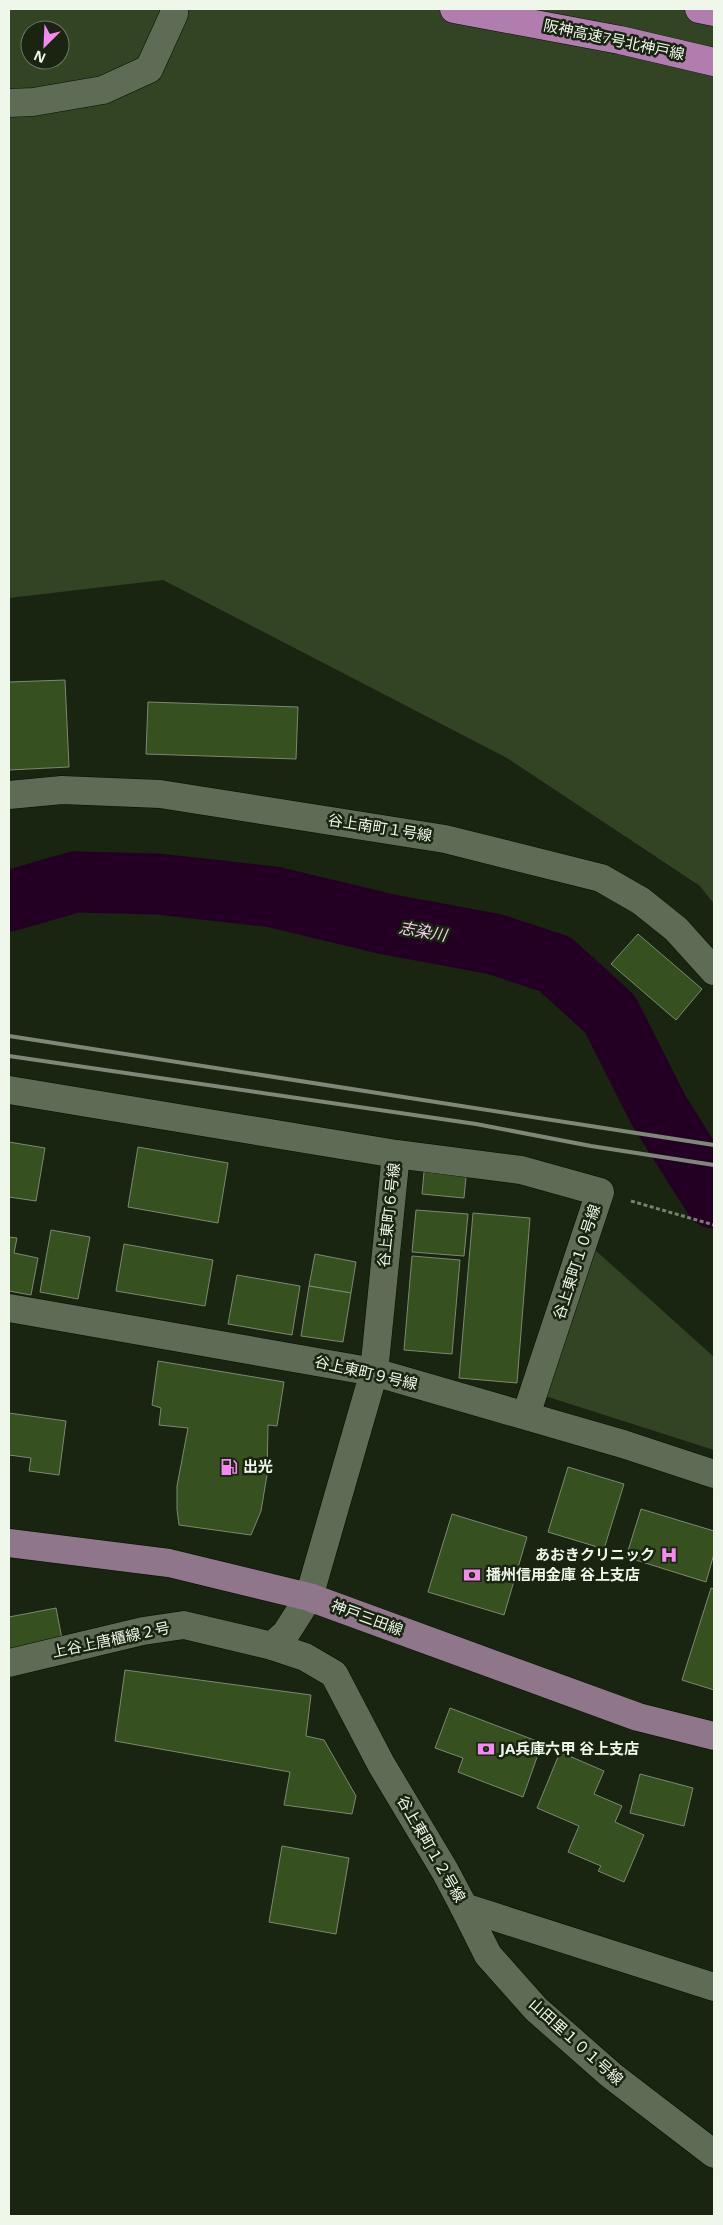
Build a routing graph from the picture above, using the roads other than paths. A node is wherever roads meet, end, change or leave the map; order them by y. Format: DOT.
graph roads {
  1 [pos="174,9"];
  2 [pos="454,9"];
  3 [pos="699,9"];
  4 [pos="714,12"];
  5 [pos="714,62"];
  6 [pos="9,103"];
  7 [pos="9,795"];
  8 [pos="714,971"];
  9 [pos="9,1090"];
  10 [pos="396,1154"];
  11 [pos="9,1308"];
  12 [pos="374,1372"];
  13 [pos="526,1415"];
  14 [pos="714,1474"];
  15 [pos="9,1543"];
  16 [pos="309,1597"];
  17 [pos="272,1646"];
  18 [pos="9,1663"];
  19 [pos="714,1736"];
  20 [pos="464,1907"];
  21 [pos="714,1987"];
  22 [pos="714,2154"];
  1 -- 6 [label="street"];
  2 -- 5 [label="highway, 阪神高速7号北神戸線"];
  3 -- 4 [label="highway"];
  7 -- 8 [label="street, 谷上南町１号線"];
  9 -- 10 [label="street, 谷上東町６号線"];
  10 -- 12 [label="street, 谷上東町６号線"];
  10 -- 13 [label="street, 谷上東町１０号線"];
  11 -- 12 [label="street, 谷上東町９号線"];
  12 -- 13 [label="street, 谷上東町９号線"];
  12 -- 16 [label="street, 谷上東町６号線"];
  13 -- 14 [label="street, 谷上東町９号線"];
  15 -- 16 [label="main road, 神戸三田線"];
  16 -- 17 [label="street, 谷上東町６号線"];
  16 -- 19 [label="main road, 神戸三田線"];
  17 -- 18 [label="street, 上谷上唐櫃線２号"];
  17 -- 20 [label="street, 谷上東町１２号線"];
  20 -- 21 [label="street, 谷上東町１２号線"];
  20 -- 22 [label="street, 山田里１０１号線"];
}
